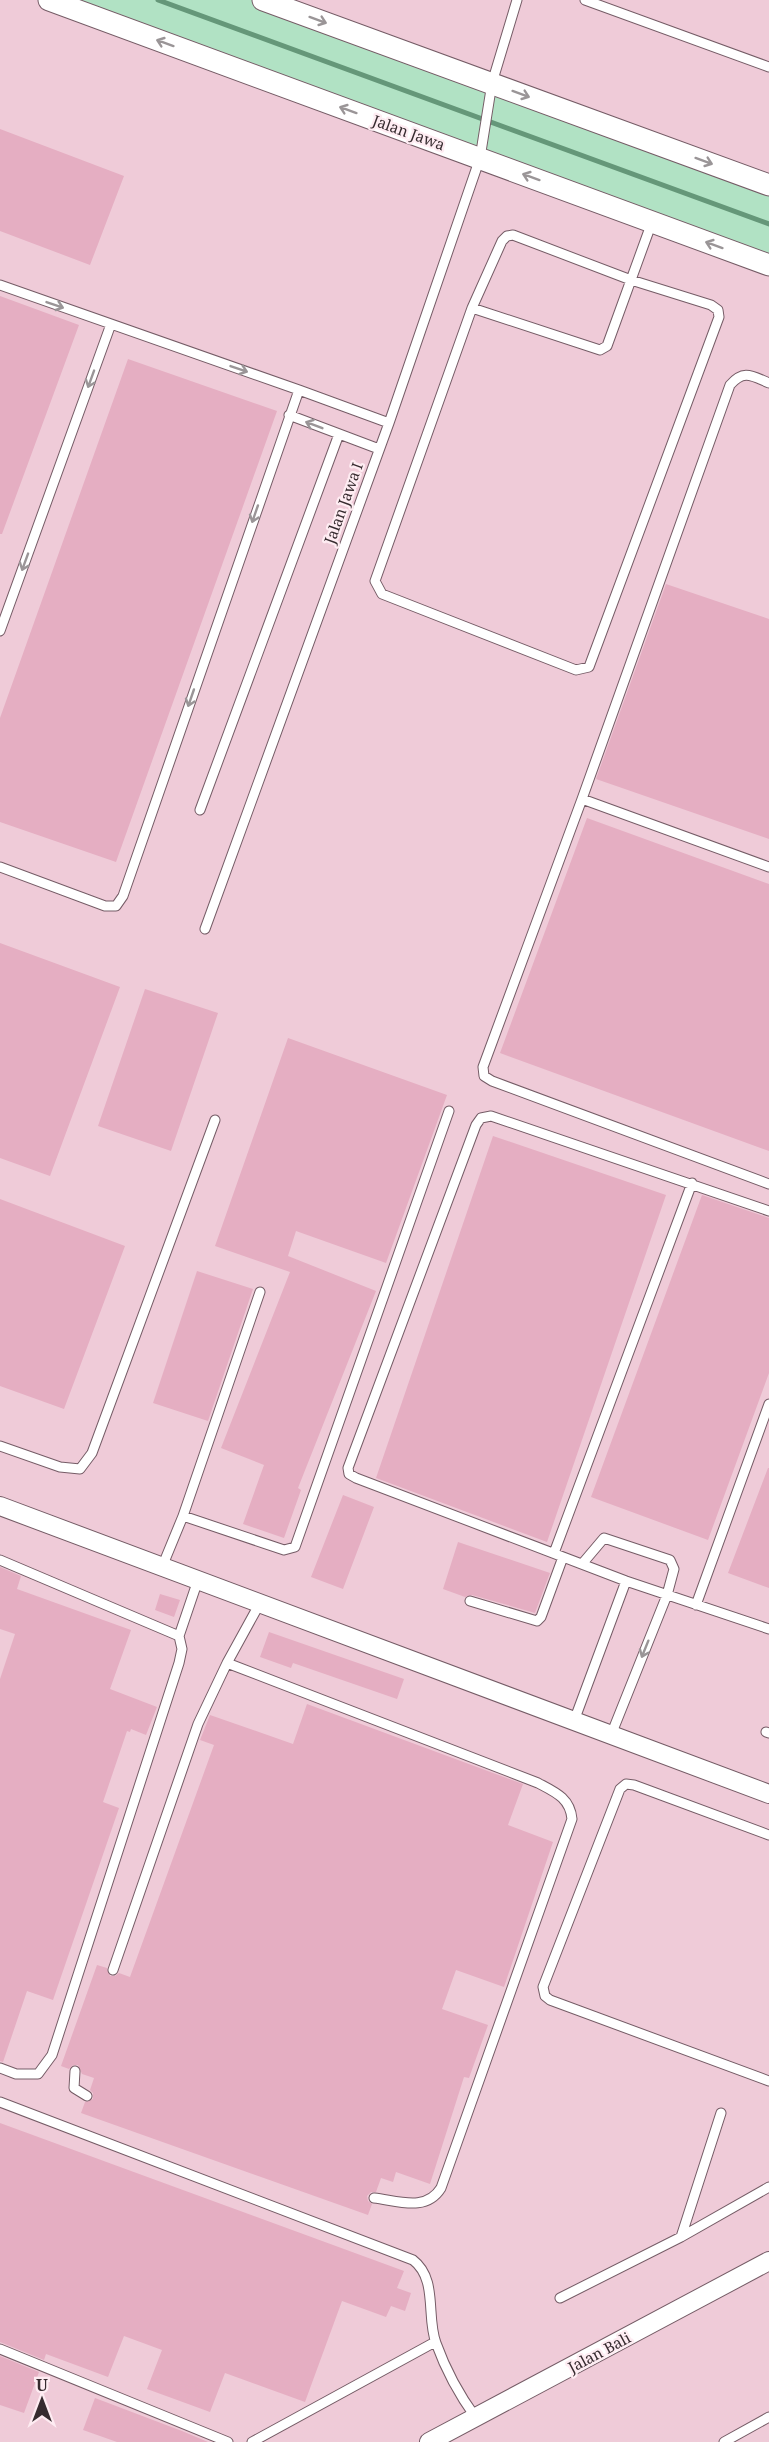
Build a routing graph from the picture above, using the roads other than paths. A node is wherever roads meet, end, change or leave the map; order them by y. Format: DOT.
graph roads {
  1 [pos="50,0"];
  2 [pos="262,0"];
  3 [pos="517,0"];
  4 [pos="585,0"];
  5 [pos="769,67"];
  6 [pos="491,91"];
  7 [pos="481,149"];
  8 [pos="769,185"];
  9 [pos="652,222"];
  10 [pos="769,265"];
  11 [pos="631,280"];
  12 [pos="0,285"];
  13 [pos="472,308"];
  14 [pos="111,324"];
  15 [pos="769,383"];
  16 [pos="299,390"];
  17 [pos="289,415"];
  18 [pos="388,423"];
  19 [pos="339,434"];
  20 [pos="379,449"];
  21 [pos="0,631"];
  22 [pos="582,799"];
  23 [pos="200,810"];
  24 [pos="0,867"];
  25 [pos="769,867"];
  26 [pos="205,929"];
  27 [pos="449,1111"];
  28 [pos="215,1120"];
  29 [pos="692,1184"];
  30 [pos="769,1184"];
  31 [pos="769,1211"];
  32 [pos="260,1292"];
  33 [pos="769,1404"];
  34 [pos="0,1446"];
  35 [pos="0,1506"];
  36 [pos="183,1516"];
  37 [pos="559,1555"];
  38 [pos="0,1560"];
  39 [pos="582,1564"];
  40 [pos="162,1567"];
  41 [pos="198,1580"];
  42 [pos="626,1581"];
  43 [pos="667,1595"];
  44 [pos="470,1601"];
  45 [pos="260,1603"];
  46 [pos="696,1605"];
  47 [pos="769,1629"];
  48 [pos="179,1636"];
  49 [pos="227,1663"];
  50 [pos="574,1721"];
  51 [pos="611,1735"];
  52 [pos="769,1794"];
  53 [pos="769,1835"];
  54 [pos="113,1970"];
  55 [pos="0,2068"];
  56 [pos="75,2071"];
  57 [pos="769,2080"];
  58 [pos="87,2096"];
  59 [pos="0,2102"];
  60 [pos="721,2113"];
  61 [pos="769,2187"];
  62 [pos="374,2198"];
  63 [pos="681,2236"];
  64 [pos="769,2261"];
  65 [pos="560,2298"];
  66 [pos="435,2342"];
  67 [pos="0,2349"];
  68 [pos="473,2414"];
  69 [pos="769,2417"];
  70 [pos="228,2442"];
  71 [pos="252,2442"];
  72 [pos="429,2442"];
  73 [pos="724,2442"];
  7 -- 1 [label="street, Jalan Jawa, one-way"];
  2 -- 6 [label="street, one-way"];
  3 -- 6 [label="lane, Jalan Jawa I"];
  4 -- 5 [label="lane"];
  6 -- 7 [label="lane, Jalan Jawa I"];
  6 -- 8 [label="street, one-way"];
  9 -- 7 [label="street, Jalan Jawa, one-way"];
  7 -- 18 [label="lane, Jalan Jawa I"];
  10 -- 9 [label="street, Jalan Jawa, one-way"];
  9 -- 11 [label="lane"];
  11 -- 13 [label="lane"];
  11 -- 13 [label="lane"];
  11 -- 13 [label="lane"];
  12 -- 14 [label="lane, one-way"];
  14 -- 16 [label="lane, one-way"];
  14 -- 21 [label="lane, one-way"];
  15 -- 22 [label="lane"];
  16 -- 17 [label="lane"];
  16 -- 18 [label="lane"];
  19 -- 17 [label="lane, one-way"];
  17 -- 24 [label="lane, one-way"];
  18 -- 20 [label="lane, Jalan Jawa I"];
  19 -- 20 [label="lane"];
  19 -- 23 [label="lane"];
  20 -- 26 [label="lane, Jalan Jawa I"];
  22 -- 25 [label="lane"];
  22 -- 30 [label="lane"];
  27 -- 36 [label="lane"];
  28 -- 34 [label="lane"];
  29 -- 31 [label="lane"];
  29 -- 37 [label="lane"];
  29 -- 37 [label="lane"];
  32 -- 36 [label="lane"];
  33 -- 46 [label="lane"];
  35 -- 40 [label="street"];
  36 -- 40 [label="lane"];
  37 -- 39 [label="lane"];
  37 -- 44 [label="lane"];
  38 -- 48 [label="lane"];
  39 -- 42 [label="lane"];
  39 -- 43 [label="lane"];
  40 -- 41 [label="street"];
  41 -- 45 [label="street"];
  41 -- 48 [label="lane"];
  42 -- 43 [label="lane"];
  42 -- 50 [label="lane"];
  43 -- 46 [label="lane"];
  43 -- 51 [label="lane, one-way"];
  45 -- 49 [label="lane"];
  45 -- 50 [label="street"];
  46 -- 47 [label="lane"];
  48 -- 55 [label="lane"];
  49 -- 54 [label="lane"];
  49 -- 62 [label="lane"];
  50 -- 51 [label="street"];
  51 -- 52 [label="street"];
  53 -- 57 [label="lane"];
  56 -- 58 [label="lane"];
  59 -- 66 [label="lane"];
  60 -- 63 [label="lane"];
  61 -- 63 [label="lane"];
  63 -- 65 [label="lane"];
  64 -- 68 [label="street, Jalan Bali"];
  66 -- 68 [label="lane"];
  66 -- 71 [label="lane"];
  67 -- 70 [label="lane"];
  68 -- 72 [label="street, Jalan Bali"];
  69 -- 73 [label="lane"];
}
